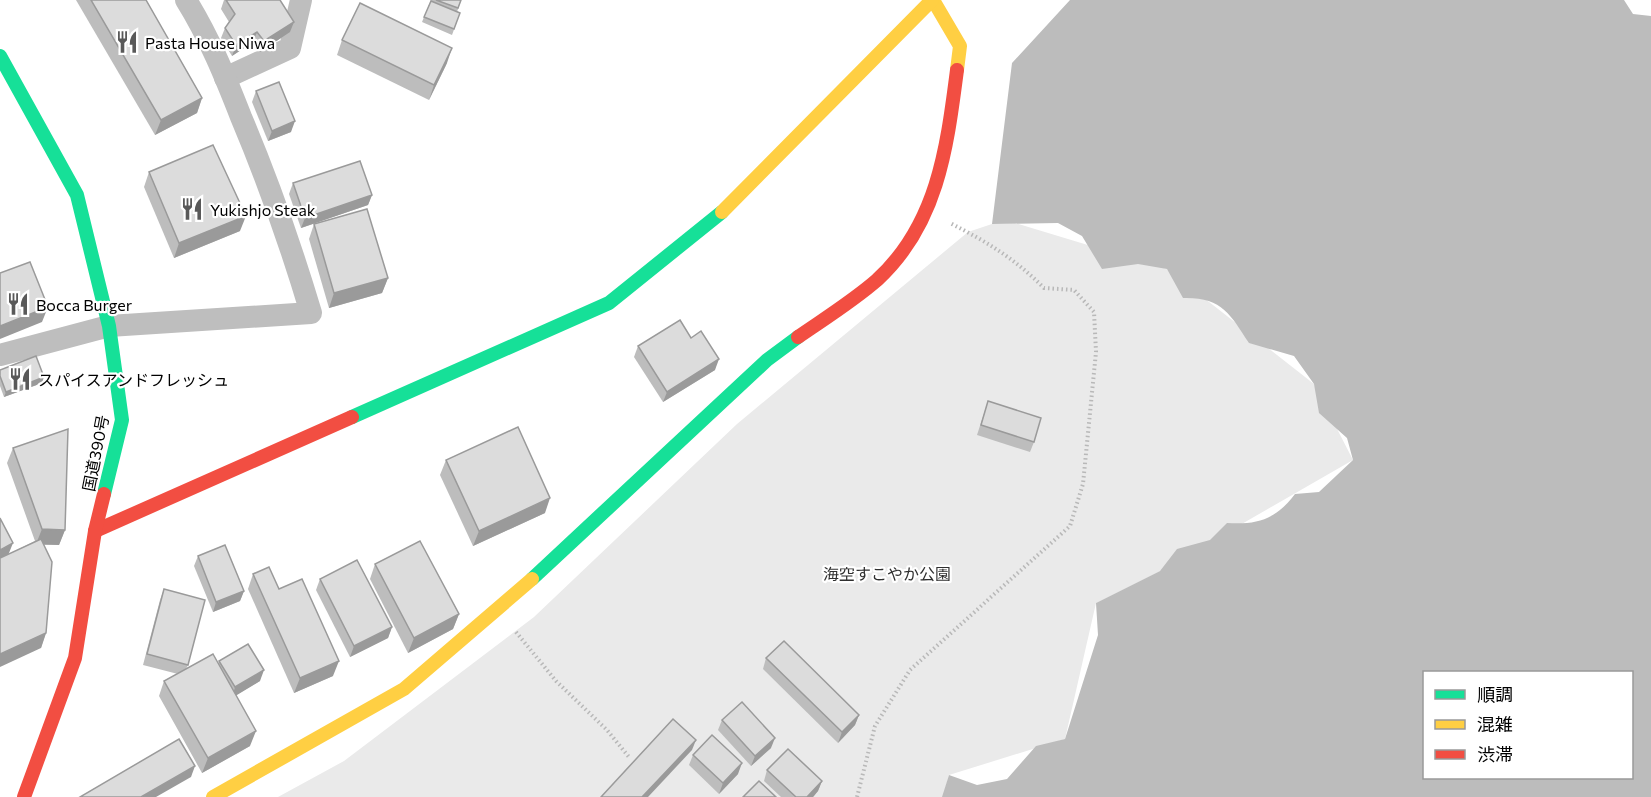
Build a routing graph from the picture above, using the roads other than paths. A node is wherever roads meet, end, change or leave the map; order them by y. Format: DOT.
graph roads {
  1 [pos="186,0"];
  2 [pos="301,0"];
  3 [pos="933,0"];
  4 [pos="0,56"];
  5 [pos="225,78"];
  6 [pos="109,326"];
  7 [pos="0,355"];
  8 [pos="95,531"];
  9 [pos="24,797"];
  10 [pos="213,797"];
  1 -- 5 [label="street"];
  2 -- 5 [label="street"];
  3 -- 8 [label="main road"];
  3 -- 10 [label="main road"];
  4 -- 6 [label="main road, 国道390号"];
  5 -- 6 [label="street"];
  6 -- 7 [label="street"];
  6 -- 8 [label="main road, 国道390号"];
  8 -- 9 [label="main road, 国道390号"];
}
